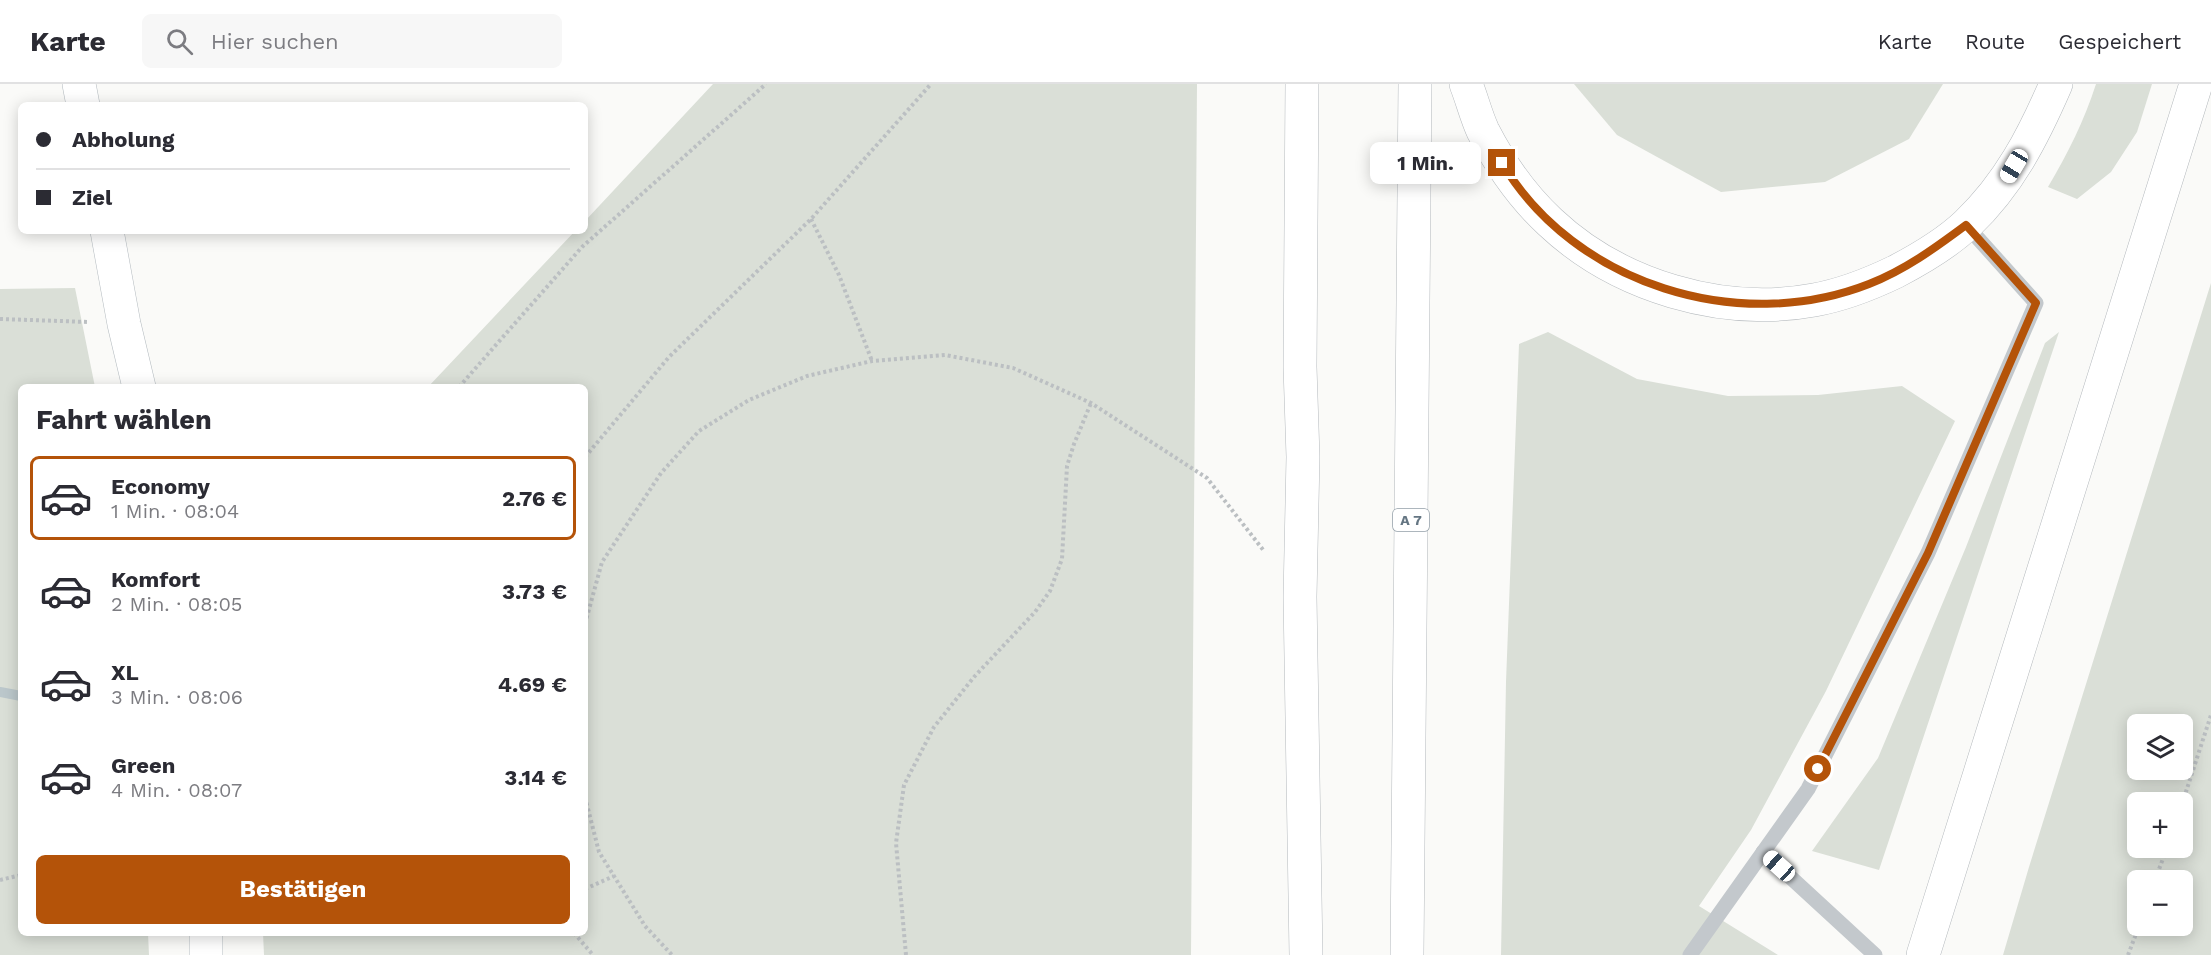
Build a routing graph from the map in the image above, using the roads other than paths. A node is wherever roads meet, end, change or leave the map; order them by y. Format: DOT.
graph roads {
  1 [pos="79,84"];
  2 [pos="1302,84"];
  3 [pos="1415,84"];
  4 [pos="1466,84"];
  5 [pos="2056,84"];
  6 [pos="2196,84"];
  7 [pos="82,102"];
  8 [pos="1966,225"];
  9 [pos="107,234"];
  10 [pos="138,384"];
  11 [pos="1763,852"];
  12 [pos="206,936"];
  13 [pos="206,955"];
  14 [pos="1306,955"];
  15 [pos="1407,955"];
  16 [pos="1690,955"];
  17 [pos="1875,955"];
  18 [pos="1923,955"];
  1 -- 7 [label="main road"];
  2 -- 14 [label="main road"];
  3 -- 15 [label="main road, A 7"];
  4 -- 8 [label="main road"];
  5 -- 8 [label="main road"];
  6 -- 18 [label="main road"];
  8 -- 11 [label="lane"];
  9 -- 10 [label="main road"];
  11 -- 16 [label="lane"];
  11 -- 17 [label="lane"];
  12 -- 13 [label="main road"];
}
